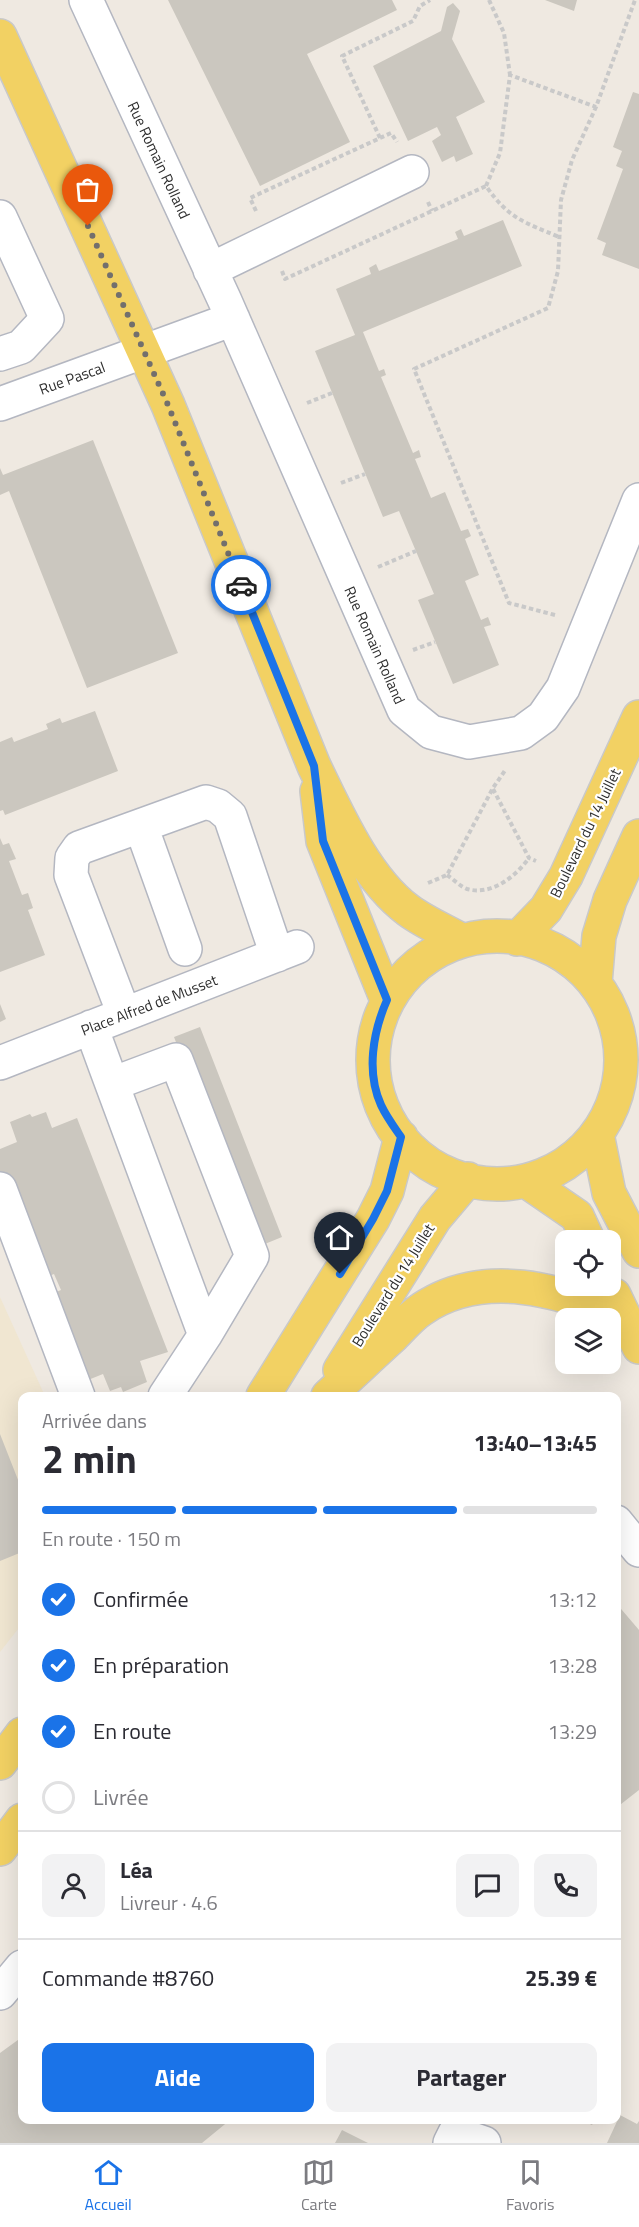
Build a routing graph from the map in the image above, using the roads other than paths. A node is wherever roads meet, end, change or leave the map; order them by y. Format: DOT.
graph roads {
  1 [pos="86,0"];
  2 [pos="3,50"];
  3 [pos="412,172"];
  4 [pos="0,217"];
  5 [pos="210,270"];
  6 [pos="233,319"];
  7 [pos="144,351"];
  8 [pos="0,354"];
  9 [pos="0,404"];
  10 [pos="639,500"];
  11 [pos="639,717"];
  12 [pos="314,766"];
  13 [pos="141,826"];
  14 [pos="639,837"];
  15 [pos="517,939"];
  16 [pos="461,940"];
  17 [pos="185,949"];
  18 [pos="595,983"];
  19 [pos="387,1000"];
  20 [pos="124,1014"];
  21 [pos="92,1027"];
  22 [pos="0,1063"];
  23 [pos="112,1083"];
  24 [pos="597,1134"];
  25 [pos="401,1137"];
  26 [pos="468,1179"];
  27 [pos="529,1183"];
  28 [pos="0,1189"];
  29 [pos="583,1230"];
  30 [pos="639,1251"];
  31 [pos="614,1296"];
  32 [pos="623,1315"];
  33 [pos="205,1335"];
  34 [pos="639,1347"];
  35 [pos="76,1392"];
  36 [pos="168,1392"];
  37 [pos="265,1392"];
  38 [pos="326,1392"];
  39 [pos="332,1392"];
  40 [pos="621,1528"];
  41 [pos="639,1550"];
  42 [pos="18,1739"];
  43 [pos="0,1763"];
  44 [pos="18,1825"];
  45 [pos="0,1849"];
  46 [pos="18,1972"];
  47 [pos="0,1993"];
  48 [pos="450,2143"];
  49 [pos="484,2143"];
  1 -- 5 [label="street, Rue Romain Rolland"];
  2 -- 7 [label="main road"];
  3 -- 5 [label="street"];
  4 -- 8 [label="street"];
  5 -- 6 [label="street, Rue Romain Rolland"];
  6 -- 7 [label="street"];
  6 -- 10 [label="street, Rue Romain Rolland"];
  7 -- 9 [label="street, Rue Pascal"];
  7 -- 12 [label="main road"];
  11 -- 15 [label="main road, Boulevard du 14 Juillet"];
  12 -- 16 [label="main road"];
  12 -- 19 [label="main road"];
  13 -- 17 [label="street"];
  13 -- 20 [label="street"];
  13 -- 20 [label="street, Place Alfred de Musset"];
  14 -- 18 [label="main road"];
  15 -- 16 [label="main road"];
  15 -- 18 [label="main road"];
  16 -- 19 [label="main road"];
  18 -- 24 [label="main road"];
  19 -- 25 [label="main road"];
  20 -- 21 [label="street, Place Alfred de Musset"];
  21 -- 22 [label="street, Place Alfred de Musset"];
  21 -- 23 [label="street"];
  23 -- 33 [label="street"];
  23 -- 33 [label="street"];
  24 -- 27 [label="main road"];
  24 -- 30 [label="main road"];
  25 -- 26 [label="main road"];
  25 -- 37 [label="main road"];
  26 -- 27 [label="main road"];
  26 -- 38 [label="main road, Boulevard du 14 Juillet"];
  27 -- 29 [label="main road"];
  28 -- 35 [label="street"];
  31 -- 32 [label="main road"];
  32 -- 34 [label="main road"];
  32 -- 39 [label="main road"];
  33 -- 36 [label="street"];
  40 -- 41 [label="street"];
  42 -- 43 [label="main road"];
  44 -- 45 [label="main road"];
  46 -- 47 [label="street"];
  48 -- 49 [label="street"];
}
